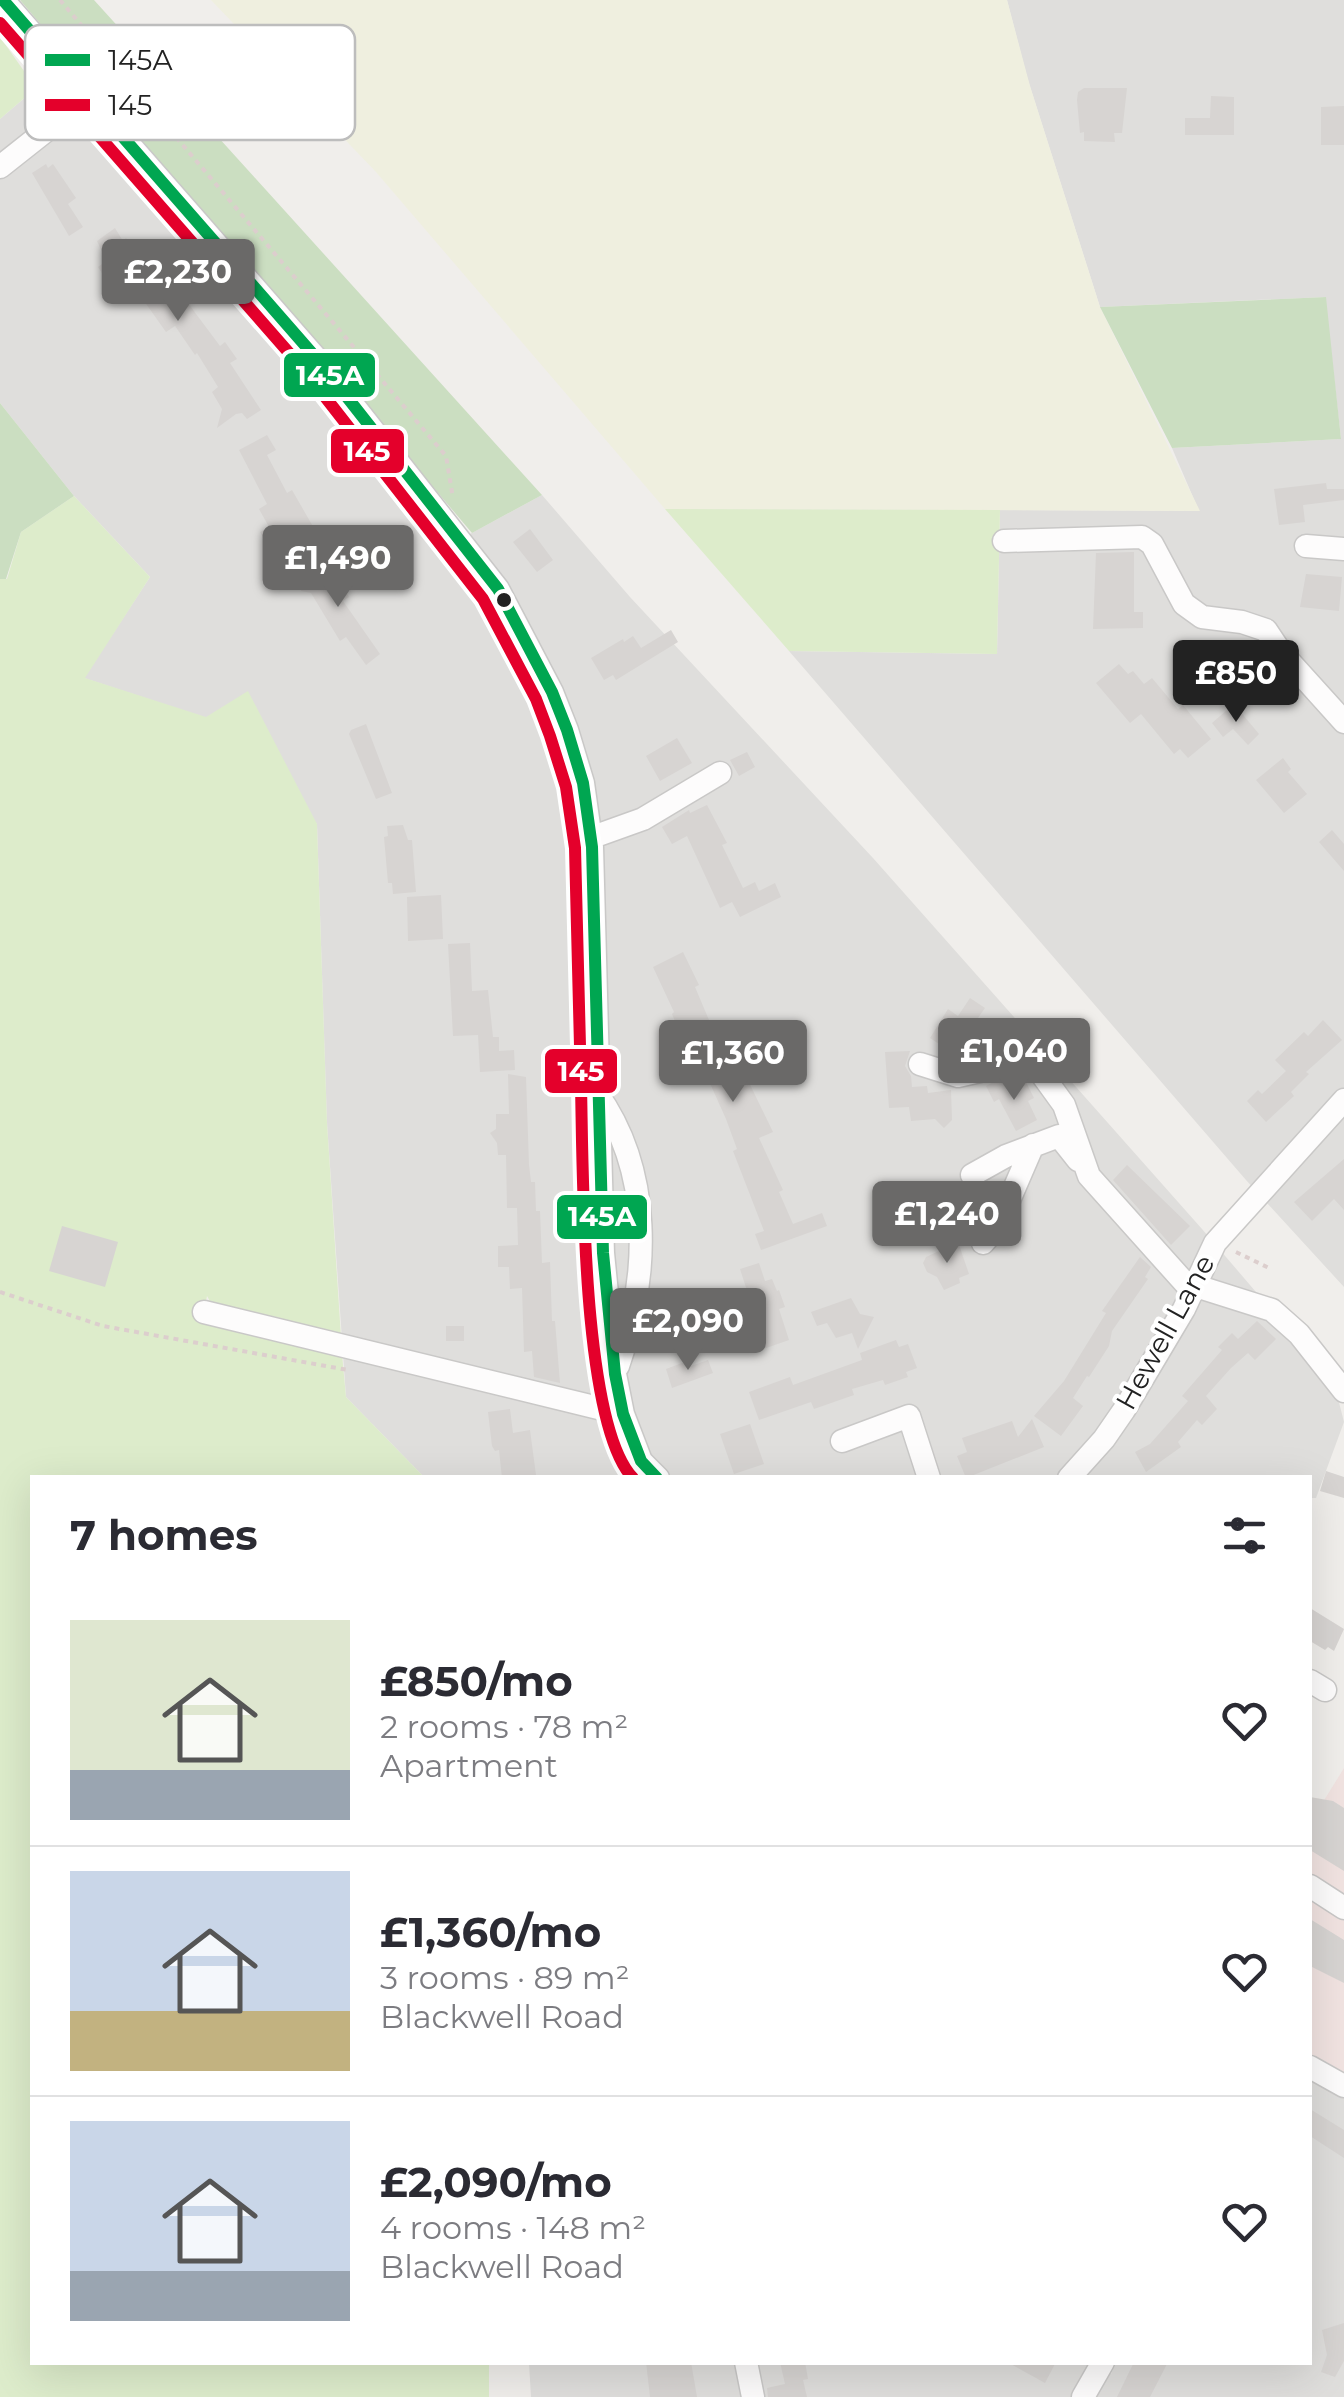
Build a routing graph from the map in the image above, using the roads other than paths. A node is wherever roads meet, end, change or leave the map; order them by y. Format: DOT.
graph roads {
  1 [pos="3,0"];
  2 [pos="25,26"];
  3 [pos="34,140"];
  4 [pos="123,140"];
  5 [pos="0,167"];
  6 [pos="1004,541"];
  7 [pos="1306,546"];
  8 [pos="1344,549"];
  9 [pos="1344,722"];
  10 [pos="720,773"];
  11 [pos="590,838"];
  12 [pos="920,1064"];
  13 [pos="596,1092"];
  14 [pos="1344,1100"];
  15 [pos="1033,1144"];
  16 [pos="972,1176"];
  17 [pos="1090,1176"];
  18 [pos="983,1243"];
  19 [pos="1194,1289"];
  20 [pos="204,1312"];
  21 [pos="615,1374"];
  22 [pos="1344,1391"];
  23 [pos="623,1414"];
  24 [pos="842,1441"];
  25 [pos="655,1475"];
  26 [pos="929,1475"];
  27 [pos="1072,1475"];
  28 [pos="1312,1887"];
  29 [pos="1344,1908"];
  30 [pos="1312,2068"];
  31 [pos="1344,2086"];
  32 [pos="747,2365"];
  33 [pos="1101,2365"];
  34 [pos="753,2397"];
  35 [pos="1083,2397"];
  1 -- 2 [label="street"];
  3 -- 5 [label="street"];
  4 -- 11 [label="street"];
  6 -- 9 [label="street"];
  7 -- 8 [label="street"];
  10 -- 11 [label="street"];
  11 -- 13 [label="street"];
  12 -- 17 [label="street"];
  13 -- 21 [label="street"];
  13 -- 21 [label="street"];
  14 -- 19 [label="street, Hewell Lane"];
  15 -- 16 [label="street"];
  15 -- 17 [label="street"];
  15 -- 18 [label="street"];
  17 -- 19 [label="street"];
  19 -- 22 [label="street"];
  19 -- 27 [label="street, Hewell Lane"];
  20 -- 23 [label="street"];
  21 -- 23 [label="street"];
  23 -- 25 [label="street"];
  24 -- 26 [label="street"];
  28 -- 29 [label="street"];
  30 -- 31 [label="street"];
  32 -- 34 [label="street"];
  33 -- 35 [label="street"];
}
